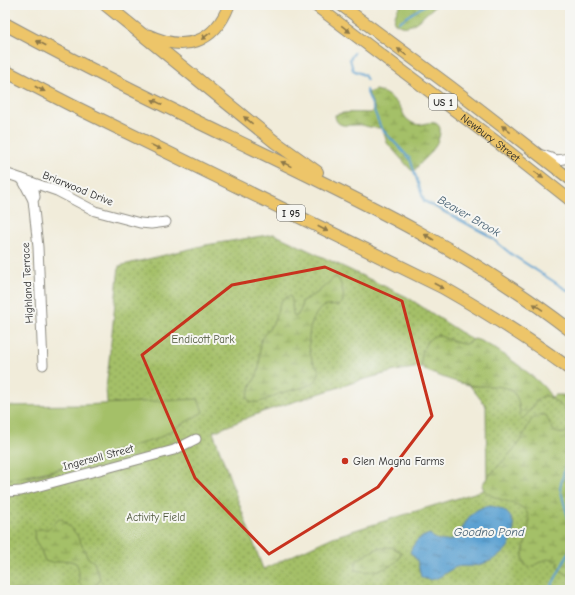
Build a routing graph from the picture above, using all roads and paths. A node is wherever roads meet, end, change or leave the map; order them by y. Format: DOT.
graph roads {
  1 [pos="106,5"];
  2 [pos="229,5"];
  3 [pos="315,5"];
  4 [pos="341,5"];
  5 [pos="5,24"];
  6 [pos="140,32"];
  7 [pos="5,71"];
  8 [pos="537,153"];
  9 [pos="570,158"];
  10 [pos="5,173"];
  11 [pos="22,179"];
  12 [pos="570,179"];
  13 [pos="33,184"];
  14 [pos="33,200"];
  15 [pos="359,200"];
  16 [pos="570,200"];
  17 [pos="166,222"];
  18 [pos="570,330"];
  19 [pos="43,364"];
  20 [pos="570,369"];
  21 [pos="196,439"];
  22 [pos="5,492"];
  1 -- 6 [label="highway"];
  2 -- 6 [label="main road, one-way"];
  3 -- 16 [label="main road, Newbury Street / US 1, one-way"];
  8 -- 4 [label="main road, Newbury Street / US 1, one-way"];
  15 -- 5 [label="highway, one-way"];
  15 -- 6 [label="highway, one-way"];
  7 -- 20 [label="highway, I 95, one-way"];
  8 -- 9 [label="street"];
  8 -- 12 [label="main road, Newbury Street / US 1"];
  10 -- 11 [label="street, Briarwood Drive"];
  11 -- 13 [label="street, Briarwood Drive"];
  11 -- 14 [label="street, Highland Terrace"];
  13 -- 14 [label="street, Highland Terrace"];
  13 -- 17 [label="street, Briarwood Drive"];
  14 -- 19 [label="street, Highland Terrace"];
  18 -- 15 [label="highway, one-way"];
  21 -- 22 [label="street, Ingersoll Street"];
}
